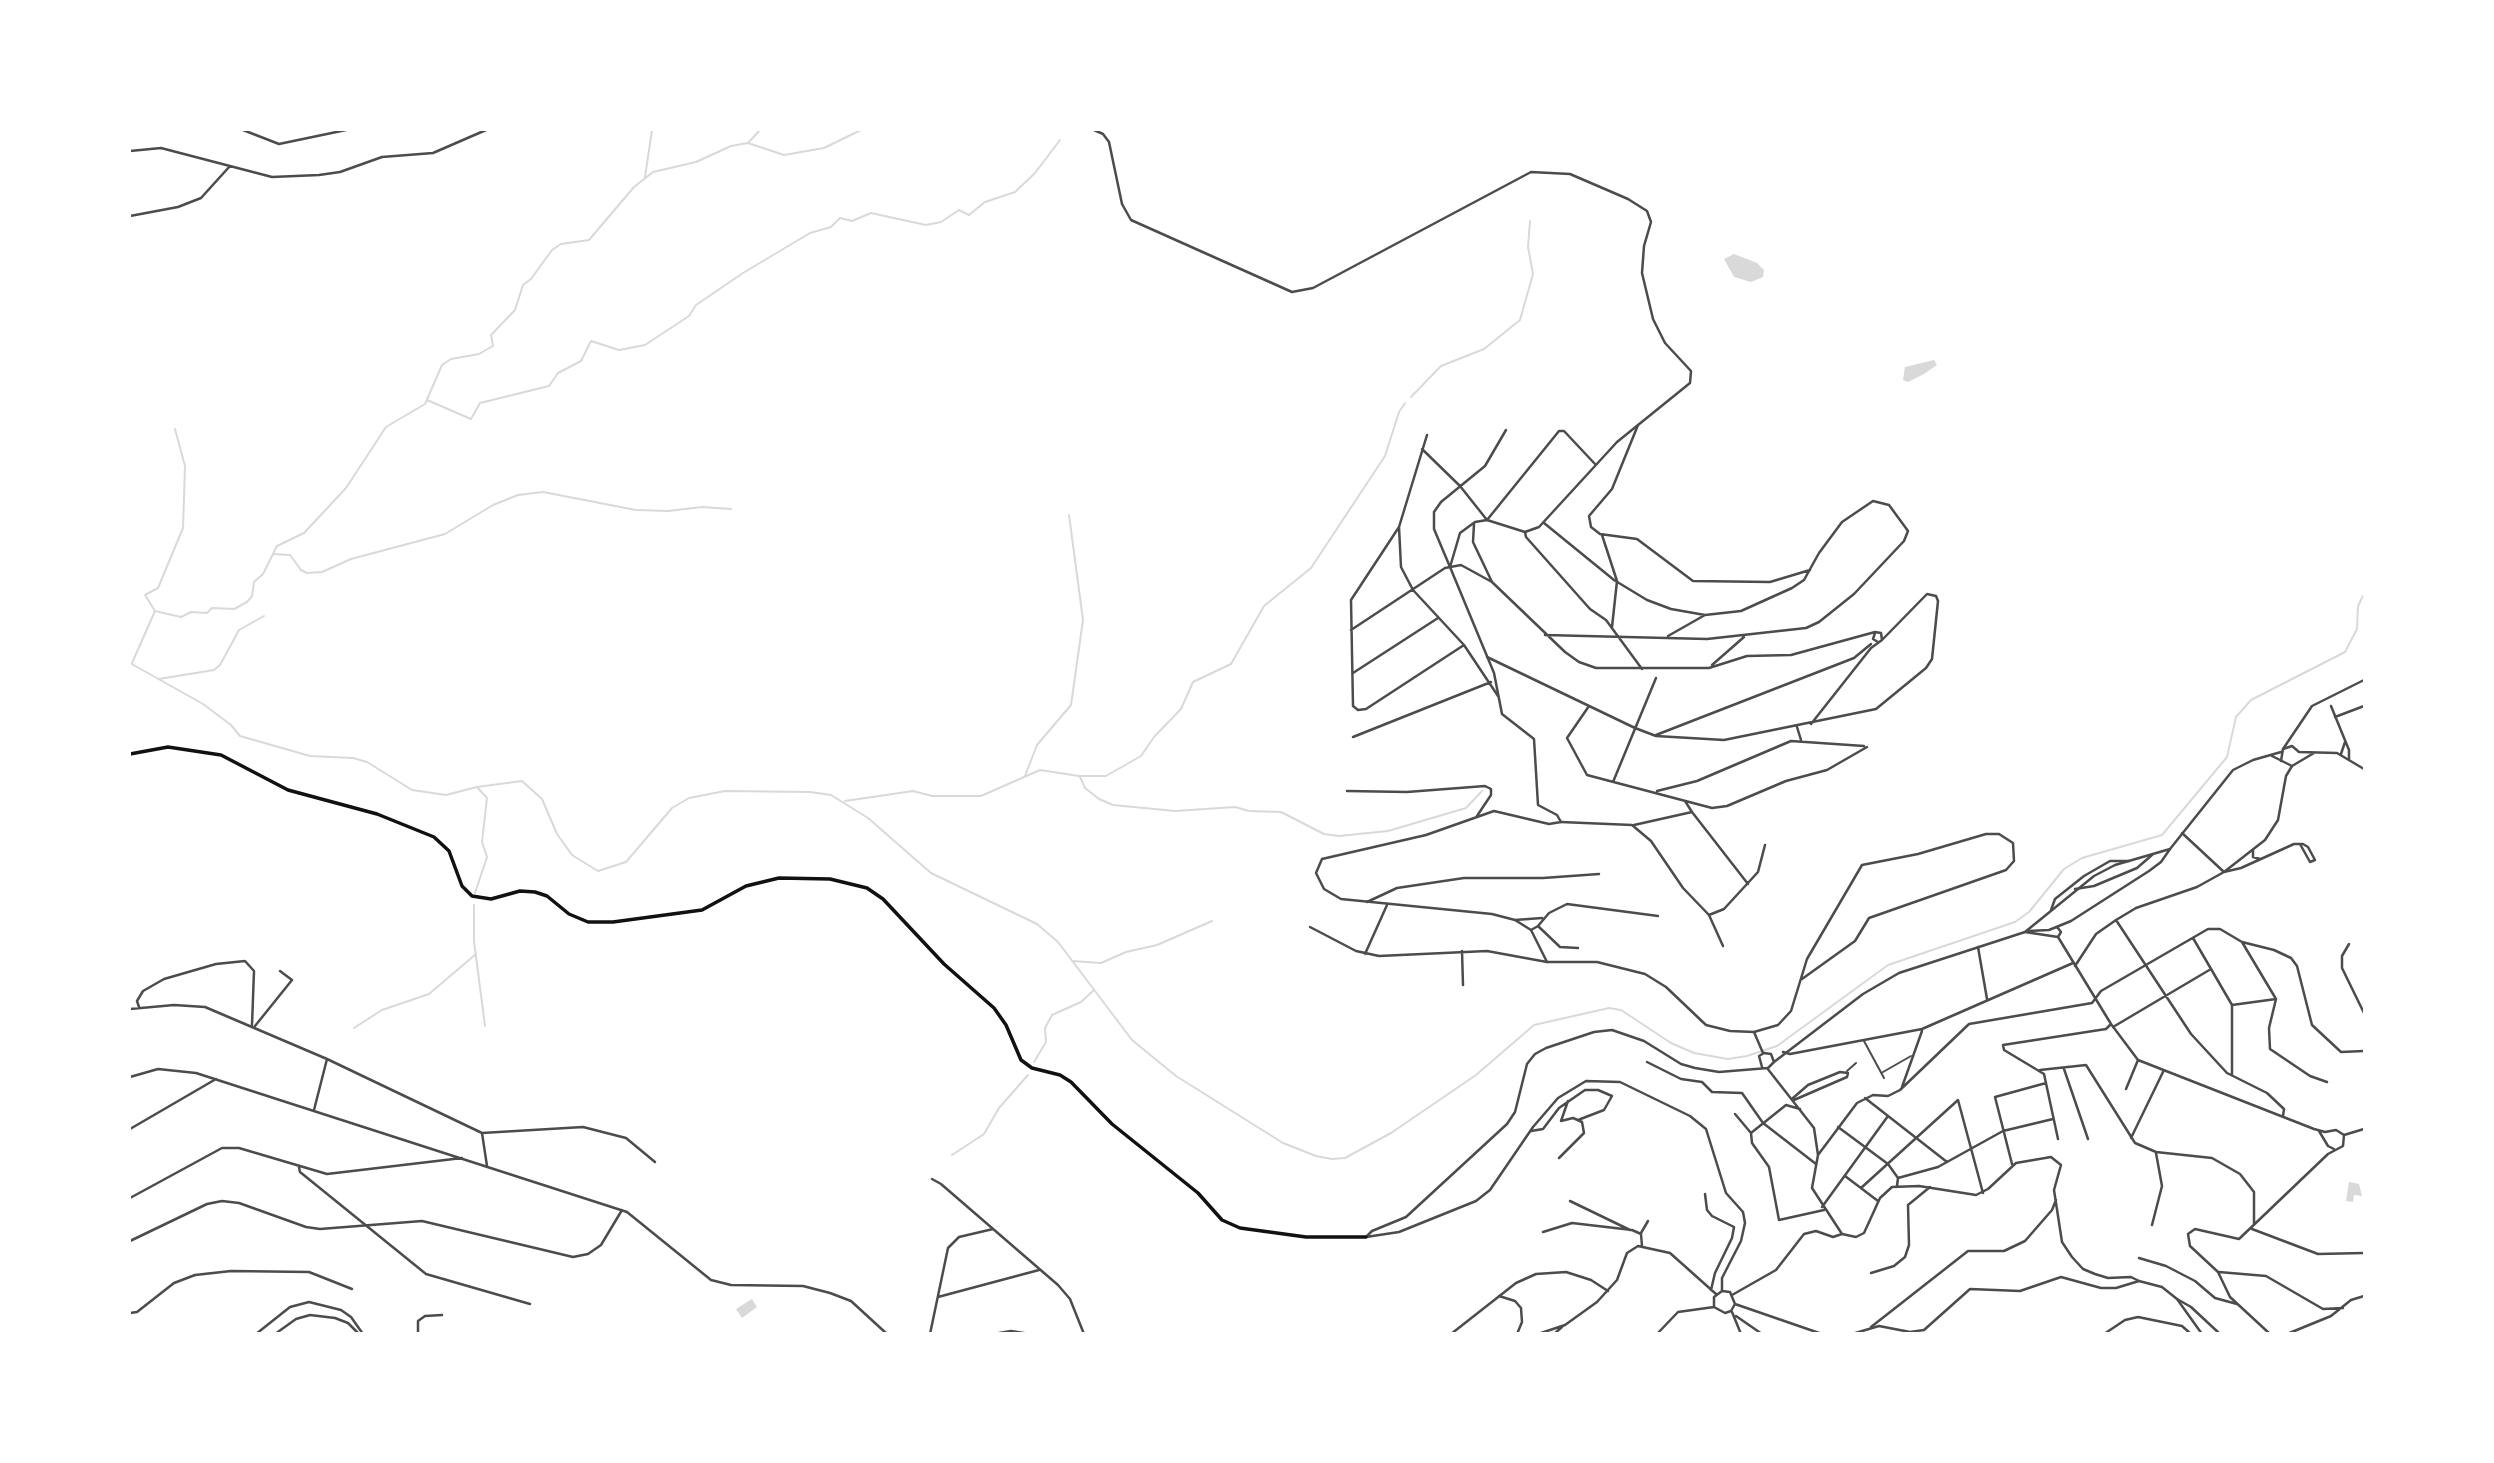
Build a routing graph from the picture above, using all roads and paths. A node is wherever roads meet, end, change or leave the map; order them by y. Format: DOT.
graph roads {
  1 [pos="245,130"];
  2 [pos="346,130"];
  3 [pos="486,130"];
  4 [pos="1094,130"];
  5 [pos="130,151"];
  6 [pos="230,166"];
  7 [pos="130,216"];
  8 [pos="1640,422"];
  9 [pos="1506,430"];
  10 [pos="1427,435"];
  11 [pos="1422,449"];
  12 [pos="1595,464"];
  13 [pos="1460,486"];
  14 [pos="1487,520"];
  15 [pos="1475,522"];
  16 [pos="1543,523"];
  17 [pos="1399,527"];
  18 [pos="1525,532"];
  19 [pos="1602,534"];
  20 [pos="1450,567"];
  21 [pos="1810,570"];
  22 [pos="1617,581"];
  23 [pos="1492,582"];
  24 [pos="1413,590"];
  25 [pos="1705,615"];
  26 [pos="1438,618"];
  27 [pos="1612,627"];
  28 [pos="1351,630"];
  29 [pos="1890,631"];
  30 [pos="1877,632"];
  31 [pos="1545,635"];
  32 [pos="1618,635"];
  33 [pos="1864,635"];
  34 [pos="1666,637"];
  35 [pos="1744,637"];
  36 [pos="1882,639"];
  37 [pos="1873,642"];
  38 [pos="1464,645"];
  39 [pos="1487,657"];
  40 [pos="1710,667"];
  41 [pos="1642,669"];
  42 [pos="1352,674"];
  43 [pos="1656,678"];
  44 [pos="2364,680"];
  45 [pos="1492,682"];
  46 [pos="1498,696"];
  47 [pos="1589,706"];
  48 [pos="2331,706"];
  49 [pos="2364,706"];
  50 [pos="2335,717"];
  51 [pos="1811,724"];
  52 [pos="1797,727"];
  53 [pos="1635,729"];
  54 [pos="1656,736"];
  55 [pos="1353,737"];
  56 [pos="2290,737"];
  57 [pos="1801,741"];
  58 [pos="2345,742"];
  59 [pos="2295,747"];
  60 [pos="2282,751"];
  61 [pos="2299,752"];
  62 [pos="2317,752"];
  63 [pos="130,754"];
  64 [pos="2341,754"];
  65 [pos="2272,755"];
  66 [pos="2349,759"];
  67 [pos="2281,761"];
  68 [pos="2299,761"];
  69 [pos="2291,766"];
  70 [pos="2364,769"];
  71 [pos="1613,782"];
  72 [pos="1348,791"];
  73 [pos="1657,791"];
  74 [pos="1685,801"];
  75 [pos="1692,812"];
  76 [pos="1475,818"];
  77 [pos="1561,822"];
  78 [pos="1632,825"];
  79 [pos="2182,833"];
  80 [pos="2300,844"];
  81 [pos="1765,845"];
  82 [pos="2170,849"];
  83 [pos="2253,850"];
  84 [pos="2152,855"];
  85 [pos="2264,858"];
  86 [pos="2129,861"];
  87 [pos="2224,872"];
  88 [pos="1599,874"];
  89 [pos="1748,884"];
  90 [pos="2075,889"];
  91 [pos="1367,902"];
  92 [pos="1387,905"];
  93 [pos="2051,910"];
  94 [pos="1709,915"];
  95 [pos="1658,916"];
  96 [pos="1542,918"];
  97 [pos="1515,920"];
  98 [pos="2116,920"];
  99 [pos="1310,926"];
  100 [pos="1538,926"];
  101 [pos="2057,928"];
  102 [pos="1531,929"];
  103 [pos="2052,930"];
  104 [pos="2026,932"];
  105 [pos="2056,936"];
  106 [pos="2193,938"];
  107 [pos="2242,942"];
  108 [pos="2349,944"];
  109 [pos="1723,946"];
  110 [pos="1978,947"];
  111 [pos="1578,948"];
  112 [pos="1462,951"];
  113 [pos="1365,954"];
  114 [pos="1547,962"];
  115 [pos="2074,964"];
  116 [pos="2148,964"];
  117 [pos="2211,969"];
  118 [pos="280,971"];
  119 [pos="1802,979"];
  120 [pos="1463,985"];
  121 [pos="2167,996"];
  122 [pos="2096,998"];
  123 [pos="1987,999"];
  124 [pos="2276,999"];
  125 [pos="2232,1005"];
  126 [pos="139,1007"];
  127 [pos="130,1009"];
  128 [pos="2364,1013"];
  129 [pos="253,1026"];
  130 [pos="2112,1026"];
  131 [pos="1922,1029"];
  132 [pos="1754,1033"];
  133 [pos="1863,1040"];
  134 [pos="2364,1051"];
  135 [pos="1783,1052"];
  136 [pos="1763,1053"];
  137 [pos="1770,1054"];
  138 [pos="1914,1055"];
  139 [pos="327,1059"];
  140 [pos="1759,1059"];
  141 [pos="2138,1060"];
  142 [pos="1647,1062"];
  143 [pos="1773,1063"];
  144 [pos="1856,1063"];
  145 [pos="1764,1067"];
  146 [pos="1752,1068"];
  147 [pos="2064,1068"];
  148 [pos="2040,1070"];
  149 [pos="1847,1071"];
  150 [pos="2164,1071"];
  151 [pos="1882,1073"];
  152 [pos="2232,1074"];
  153 [pos="1775,1075"];
  154 [pos="130,1077"];
  155 [pos="1884,1078"];
  156 [pos="216,1079"];
  157 [pos="2327,1082"];
  158 [pos="2046,1083"];
  159 [pos="1900,1090"];
  160 [pos="2126,1090"];
  161 [pos="1865,1098"];
  162 [pos="1793,1099"];
  163 [pos="1568,1101"];
  164 [pos="1800,1109"];
  165 [pos="314,1111"];
  166 [pos="1735,1114"];
  167 [pos="1888,1116"];
  168 [pos="2283,1116"];
  169 [pos="2053,1119"];
  170 [pos="1578,1120"];
  171 [pos="1763,1123"];
  172 [pos="1839,1127"];
  173 [pos="130,1129"];
  174 [pos="2364,1129"];
  175 [pos="1531,1131"];
  176 [pos="2003,1131"];
  177 [pos="2319,1131"];
  178 [pos="2328,1132"];
  179 [pos="482,1133"];
  180 [pos="1751,1133"];
  181 [pos="2344,1135"];
  182 [pos="2131,1138"];
  183 [pos="1918,1139"];
  184 [pos="2058,1139"];
  185 [pos="2088,1139"];
  186 [pos="2325,1139"];
  187 [pos="1865,1146"];
  188 [pos="1971,1149"];
  189 [pos="2334,1149"];
  190 [pos="2156,1152"];
  191 [pos="1818,1155"];
  192 [pos="463,1158"];
  193 [pos="1559,1158"];
  194 [pos="655,1162"];
  195 [pos="1947,1162"];
  196 [pos="1816,1164"];
  197 [pos="1888,1164"];
  198 [pos="487,1166"];
  199 [pos="2012,1166"];
  200 [pos="299,1167"];
  201 [pos="1845,1176"];
  202 [pos="1899,1178"];
  203 [pos="932,1180"];
  204 [pos="1897,1186"];
  205 [pos="1903,1186"];
  206 [pos="1930,1187"];
  207 [pos="1861,1188"];
  208 [pos="1983,1193"];
  209 [pos="1705,1194"];
  210 [pos="130,1198"];
  211 [pos="2056,1200"];
  212 [pos="1570,1201"];
  213 [pos="1878,1201"];
  214 [pos="1823,1208"];
  215 [pos="622,1210"];
  216 [pos="2051,1211"];
  217 [pos="2255,1213"];
  218 [pos="2059,1216"];
  219 [pos="2263,1216"];
  220 [pos="1648,1221"];
  221 [pos="366,1224"];
  222 [pos="2254,1224"];
  223 [pos="2152,1225"];
  224 [pos="993,1229"];
  225 [pos="2252,1229"];
  226 [pos="1630,1230"];
  227 [pos="1543,1233"];
  228 [pos="1641,1234"];
  229 [pos="1842,1234"];
  230 [pos="1366,1237"];
  231 [pos="130,1241"];
  232 [pos="1642,1246"];
  233 [pos="2364,1253"];
  234 [pos="2139,1258"];
  235 [pos="1039,1270"];
  236 [pos="2218,1272"];
  237 [pos="1871,1273"];
  238 [pos="2124,1276"];
  239 [pos="2139,1281"];
  240 [pos="2126,1284"];
  241 [pos="352,1289"];
  242 [pos="1711,1290"];
  243 [pos="1608,1291"];
  244 [pos="1722,1291"];
  245 [pos="1716,1294"];
  246 [pos="1732,1295"];
  247 [pos="1498,1296"];
  248 [pos="2364,1296"];
  249 [pos="937,1297"];
  250 [pos="2176,1299"];
  251 [pos="530,1304"];
  252 [pos="1735,1304"];
  253 [pos="2236,1304"];
  254 [pos="1714,1307"];
  255 [pos="2343,1308"];
  256 [pos="2194,1309"];
  257 [pos="1731,1311"];
  258 [pos="2187,1311"];
  259 [pos="130,1313"];
  260 [pos="442,1315"];
  261 [pos="1884,1317"];
  262 [pos="1738,1319"];
  263 [pos="1565,1325"];
  264 [pos="1885,1326"];
  265 [pos="1871,1327"];
  266 [pos="256,1334"];
  267 [pos="275,1334"];
  268 [pos="361,1334"];
  269 [pos="418,1334"];
  270 [pos="887,1334"];
  271 [pos="930,1334"];
  272 [pos="993,1334"];
  273 [pos="1030,1334"];
  274 [pos="1084,1334"];
  275 [pos="1451,1334"];
  276 [pos="1517,1334"];
  277 [pos="1538,1334"];
  278 [pos="1554,1334"];
  279 [pos="1657,1334"];
  280 [pos="1741,1334"];
  281 [pos="1762,1334"];
  282 [pos="1822,1334"];
  283 [pos="1852,1334"];
  284 [pos="2104,1334"];
  285 [pos="2191,1334"];
  286 [pos="2202,1334"];
  287 [pos="2220,1334"];
  288 [pos="2270,1334"];
  289 [pos="2287,1334"];
  1 -- 2 [label="street"];
  3 -- 6 [label="street"];
  4 -- 8 [label="street"];
  5 -- 6 [label="street"];
  6 -- 7 [label="street"];
  8 -- 12 [label="street"];
  8 -- 19 [label="street"];
  9 -- 13 [label="street"];
  10 -- 11 [label="street"];
  11 -- 13 [label="street"];
  11 -- 17 [label="street"];
  12 -- 14 [label="street"];
  12 -- 16 [label="street"];
  13 -- 14 [label="street"];
  13 -- 20 [label="street"];
  14 -- 15 [label="street"];
  14 -- 18 [label="street"];
  15 -- 20 [label="street"];
  15 -- 23 [label="street"];
  16 -- 18 [label="street"];
  16 -- 22 [label="street"];
  17 -- 24 [label="street"];
  17 -- 28 [label="street"];
  18 -- 27 [label="street"];
  19 -- 21 [label="street"];
  19 -- 22 [label="street"];
  20 -- 23 [label="street"];
  20 -- 24 [label="street"];
  20 -- 39 [label="street"];
  21 -- 25 [label="street"];
  21 -- 35 [label="street"];
  22 -- 25 [label="street"];
  22 -- 27 [label="street"];
  23 -- 31 [label="street"];
  24 -- 26 [label="street"];
  24 -- 28 [label="street"];
  25 -- 34 [label="street"];
  26 -- 38 [label="street"];
  26 -- 42 [label="street"];
  27 -- 32 [label="street"];
  28 -- 42 [label="street"];
  29 -- 30 [label="street"];
  29 -- 36 [label="street"];
  29 -- 51 [label="street"];
  30 -- 33 [label="street"];
  30 -- 36 [label="street"];
  30 -- 37 [label="street"];
  31 -- 32 [label="street"];
  31 -- 41 [label="street"];
  32 -- 34 [label="street"];
  32 -- 41 [label="street"];
  33 -- 37 [label="street"];
  33 -- 40 [label="street"];
  34 -- 35 [label="street"];
  35 -- 40 [label="street"];
  36 -- 37 [label="street"];
  37 -- 51 [label="street"];
  37 -- 54 [label="street"];
  38 -- 42 [label="street"];
  38 -- 45 [label="street"];
  39 -- 46 [label="street"];
  39 -- 47 [label="street"];
  40 -- 41 [label="street"];
  43 -- 53 [label="street"];
  44 -- 56 [label="street"];
  45 -- 46 [label="street"];
  45 -- 55 [label="street"];
  46 -- 77 [label="street"];
  47 -- 53 [label="street"];
  47 -- 71 [label="street"];
  48 -- 50 [label="street"];
  49 -- 50 [label="street"];
  50 -- 58 [label="street"];
  51 -- 52 [label="street"];
  52 -- 54 [label="street"];
  52 -- 57 [label="street"];
  53 -- 54 [label="street"];
  53 -- 71 [label="street"];
  56 -- 59 [label="street"];
  56 -- 60 [label="street"];
  57 -- 73 [label="street"];
  57 -- 74 [label="street"];
  58 -- 64 [label="street"];
  58 -- 66 [label="street"];
  59 -- 60 [label="street"];
  59 -- 61 [label="street"];
  60 -- 65 [label="street"];
  60 -- 67 [label="street"];
  61 -- 62 [label="street"];
  61 -- 68 [label="street"];
  62 -- 64 [label="street"];
  62 -- 68 [label="street"];
  63 -- 230 [label="main road"];
  64 -- 66 [label="street"];
  65 -- 67 [label="street"];
  65 -- 79 [label="street"];
  66 -- 70 [label="street"];
  67 -- 69 [label="street"];
  68 -- 69 [label="street"];
  69 -- 83 [label="street"];
  71 -- 73 [label="street"];
  72 -- 76 [label="street"];
  73 -- 74 [label="street"];
  74 -- 75 [label="street"];
  75 -- 78 [label="street"];
  75 -- 89 [label="street"];
  76 -- 77 [label="street"];
  76 -- 91 [label="street"];
  77 -- 78 [label="street"];
  78 -- 94 [label="street"];
  79 -- 82 [label="street"];
  79 -- 87 [label="street"];
  80 -- 80 [label="street"];
  80 -- 85 [label="street"];
  81 -- 89 [label="street"];
  82 -- 84 [label="street"];
  82 -- 101 [label="street"];
  83 -- 85 [label="street"];
  83 -- 87 [label="street"];
  84 -- 86 [label="street"];
  84 -- 90 [label="street"];
  85 -- 87 [label="street"];
  86 -- 90 [label="street"];
  86 -- 93 [label="street"];
  87 -- 98 [label="street"];
  88 -- 91 [label="street"];
  89 -- 94 [label="street"];
  90 -- 93 [label="street"];
  91 -- 92 [label="street"];
  92 -- 97 [label="street"];
  92 -- 113 [label="street"];
  93 -- 104 [label="street"];
  94 -- 109 [label="street"];
  95 -- 96 [label="street"];
  96 -- 97 [label="street"];
  96 -- 100 [label="street"];
  97 -- 102 [label="street"];
  98 -- 115 [label="street"];
  98 -- 116 [label="street"];
  99 -- 113 [label="street"];
  100 -- 102 [label="street"];
  100 -- 111 [label="street"];
  101 -- 103 [label="street"];
  101 -- 105 [label="street"];
  102 -- 114 [label="street"];
  103 -- 104 [label="street"];
  103 -- 105 [label="street"];
  104 -- 105 [label="street"];
  104 -- 110 [label="street"];
  105 -- 115 [label="street"];
  106 -- 107 [label="street"];
  106 -- 116 [label="street"];
  106 -- 117 [label="street"];
  107 -- 124 [label="street"];
  107 -- 134 [label="street"];
  108 -- 128 [label="street"];
  110 -- 123 [label="street"];
  110 -- 135 [label="street"];
  112 -- 113 [label="street"];
  112 -- 114 [label="street"];
  112 -- 120 [label="street"];
  114 -- 132 [label="street"];
  115 -- 122 [label="street"];
  115 -- 123 [label="street"];
  116 -- 121 [label="street"];
  116 -- 122 [label="street"];
  117 -- 121 [label="street"];
  117 -- 125 [label="street"];
  118 -- 129 [label="street"];
  119 -- 119 [label="street"];
  119 -- 132 [label="street"];
  121 -- 130 [label="street"];
  121 -- 152 [label="street"];
  122 -- 130 [label="street"];
  122 -- 159 [label="street"];
  123 -- 131 [label="street"];
  124 -- 125 [label="street"];
  124 -- 157 [label="street"];
  125 -- 152 [label="street"];
  126 -- 127 [label="street"];
  126 -- 129 [label="street"];
  126 -- 129 [label="street"];
  129 -- 139 [label="street"];
  130 -- 141 [label="street"];
  130 -- 148 [label="street"];
  131 -- 133 [label="street"];
  131 -- 138 [label="street"];
  132 -- 136 [label="street"];
  133 -- 135 [label="street"];
  133 -- 151 [label="street"];
  135 -- 137 [label="street"];
  135 -- 143 [label="street"];
  136 -- 137 [label="street"];
  136 -- 140 [label="street"];
  137 -- 143 [label="street"];
  138 -- 151 [label="street"];
  138 -- 159 [label="street"];
  139 -- 165 [label="street"];
  139 -- 179 [label="street"];
  140 -- 145 [label="street"];
  140 -- 146 [label="street"];
  141 -- 150 [label="street"];
  141 -- 160 [label="street"];
  142 -- 171 [label="street"];
  143 -- 145 [label="street"];
  143 -- 153 [label="street"];
  144 -- 149 [label="street"];
  145 -- 146 [label="street"];
  145 -- 153 [label="street"];
  146 -- 230 [label="street"];
  147 -- 148 [label="street"];
  147 -- 182 [label="street"];
  147 -- 185 [label="street"];
  148 -- 158 [label="street"];
  149 -- 162 [label="street"];
  149 -- 162 [label="street"];
  150 -- 168 [label="street"];
  150 -- 182 [label="street"];
  151 -- 155 [label="street"];
  152 -- 168 [label="street"];
  153 -- 162 [label="street"];
  154 -- 156 [label="street"];
  156 -- 165 [label="street"];
  156 -- 173 [label="street"];
  158 -- 169 [label="street"];
  158 -- 176 [label="street"];
  159 -- 161 [label="street"];
  161 -- 167 [label="street"];
  161 -- 172 [label="street"];
  162 -- 164 [label="street"];
  163 -- 170 [label="street"];
  163 -- 170 [label="street"];
  163 -- 175 [label="street"];
  164 -- 171 [label="street"];
  164 -- 191 [label="street"];
  165 -- 192 [label="street"];
  166 -- 180 [label="street"];
  167 -- 183 [label="street"];
  167 -- 187 [label="street"];
  168 -- 177 [label="street"];
  169 -- 176 [label="street"];
  169 -- 184 [label="street"];
  170 -- 193 [label="street"];
  171 -- 180 [label="street"];
  171 -- 196 [label="street"];
  172 -- 187 [label="street"];
  172 -- 191 [label="street"];
  174 -- 181 [label="street"];
  175 -- 230 [label="street"];
  175 -- 244 [label="street"];
  176 -- 188 [label="street"];
  176 -- 199 [label="street"];
  177 -- 178 [label="street"];
  177 -- 186 [label="street"];
  178 -- 181 [label="street"];
  178 -- 186 [label="street"];
  179 -- 194 [label="street"];
  179 -- 198 [label="street"];
  180 -- 214 [label="street"];
  181 -- 189 [label="street"];
  182 -- 190 [label="street"];
  183 -- 188 [label="street"];
  183 -- 195 [label="street"];
  183 -- 197 [label="street"];
  186 -- 189 [label="street"];
  187 -- 197 [label="street"];
  187 -- 201 [label="street"];
  188 -- 195 [label="street"];
  188 -- 208 [label="street"];
  189 -- 219 [label="street"];
  190 -- 217 [label="street"];
  190 -- 223 [label="street"];
  191 -- 196 [label="street"];
  192 -- 198 [label="street"];
  192 -- 200 [label="street"];
  195 -- 202 [label="street"];
  196 -- 214 [label="street"];
  197 -- 202 [label="street"];
  197 -- 207 [label="street"];
  198 -- 215 [label="street"];
  199 -- 208 [label="street"];
  199 -- 211 [label="street"];
  200 -- 210 [label="street"];
  200 -- 221 [label="street"];
  201 -- 207 [label="street"];
  201 -- 214 [label="street"];
  202 -- 204 [label="street"];
  202 -- 205 [label="street"];
  203 -- 224 [label="street"];
  204 -- 205 [label="street"];
  204 -- 213 [label="street"];
  205 -- 206 [label="street"];
  206 -- 208 [label="street"];
  206 -- 237 [label="street"];
  207 -- 213 [label="street"];
  209 -- 242 [label="street"];
  211 -- 216 [label="street"];
  211 -- 218 [label="street"];
  212 -- 226 [label="street"];
  213 -- 229 [label="street"];
  214 -- 229 [label="street"];
  215 -- 221 [label="street"];
  215 -- 270 [label="street"];
  216 -- 218 [label="street"];
  216 -- 261 [label="street"];
  217 -- 219 [label="street"];
  217 -- 222 [label="street"];
  218 -- 238 [label="street"];
  219 -- 222 [label="street"];
  220 -- 228 [label="street"];
  221 -- 231 [label="street"];
  221 -- 251 [label="street"];
  222 -- 225 [label="street"];
  224 -- 235 [label="street"];
  224 -- 249 [label="street"];
  225 -- 233 [label="street"];
  225 -- 236 [label="street"];
  226 -- 227 [label="street"];
  226 -- 228 [label="street"];
  228 -- 232 [label="street"];
  229 -- 246 [label="street"];
  232 -- 242 [label="street"];
  232 -- 243 [label="street"];
  234 -- 253 [label="street"];
  235 -- 249 [label="street"];
  235 -- 274 [label="street"];
  236 -- 253 [label="street"];
  236 -- 255 [label="street"];
  238 -- 239 [label="street"];
  238 -- 240 [label="street"];
  239 -- 240 [label="street"];
  239 -- 250 [label="street"];
  240 -- 264 [label="street"];
  241 -- 259 [label="street"];
  242 -- 245 [label="street"];
  243 -- 247 [label="street"];
  243 -- 263 [label="street"];
  244 -- 245 [label="street"];
  244 -- 246 [label="street"];
  245 -- 254 [label="street"];
  246 -- 252 [label="street"];
  247 -- 275 [label="street"];
  247 -- 276 [label="street"];
  248 -- 255 [label="street"];
  249 -- 271 [label="street"];
  250 -- 256 [label="street"];
  250 -- 258 [label="street"];
  252 -- 257 [label="street"];
  252 -- 282 [label="street"];
  253 -- 288 [label="street"];
  254 -- 257 [label="street"];
  254 -- 279 [label="street"];
  255 -- 289 [label="street"];
  256 -- 258 [label="street"];
  256 -- 287 [label="street"];
  257 -- 262 [label="street"];
  258 -- 286 [label="street"];
  260 -- 269 [label="street"];
  261 -- 264 [label="street"];
  261 -- 265 [label="street"];
  262 -- 280 [label="street"];
  262 -- 281 [label="street"];
  263 -- 277 [label="street"];
  263 -- 278 [label="street"];
  264 -- 265 [label="street"];
  265 -- 283 [label="street"];
  266 -- 268 [label="street"];
  267 -- 268 [label="street"];
  272 -- 273 [label="street"];
  284 -- 285 [label="street"];
}
